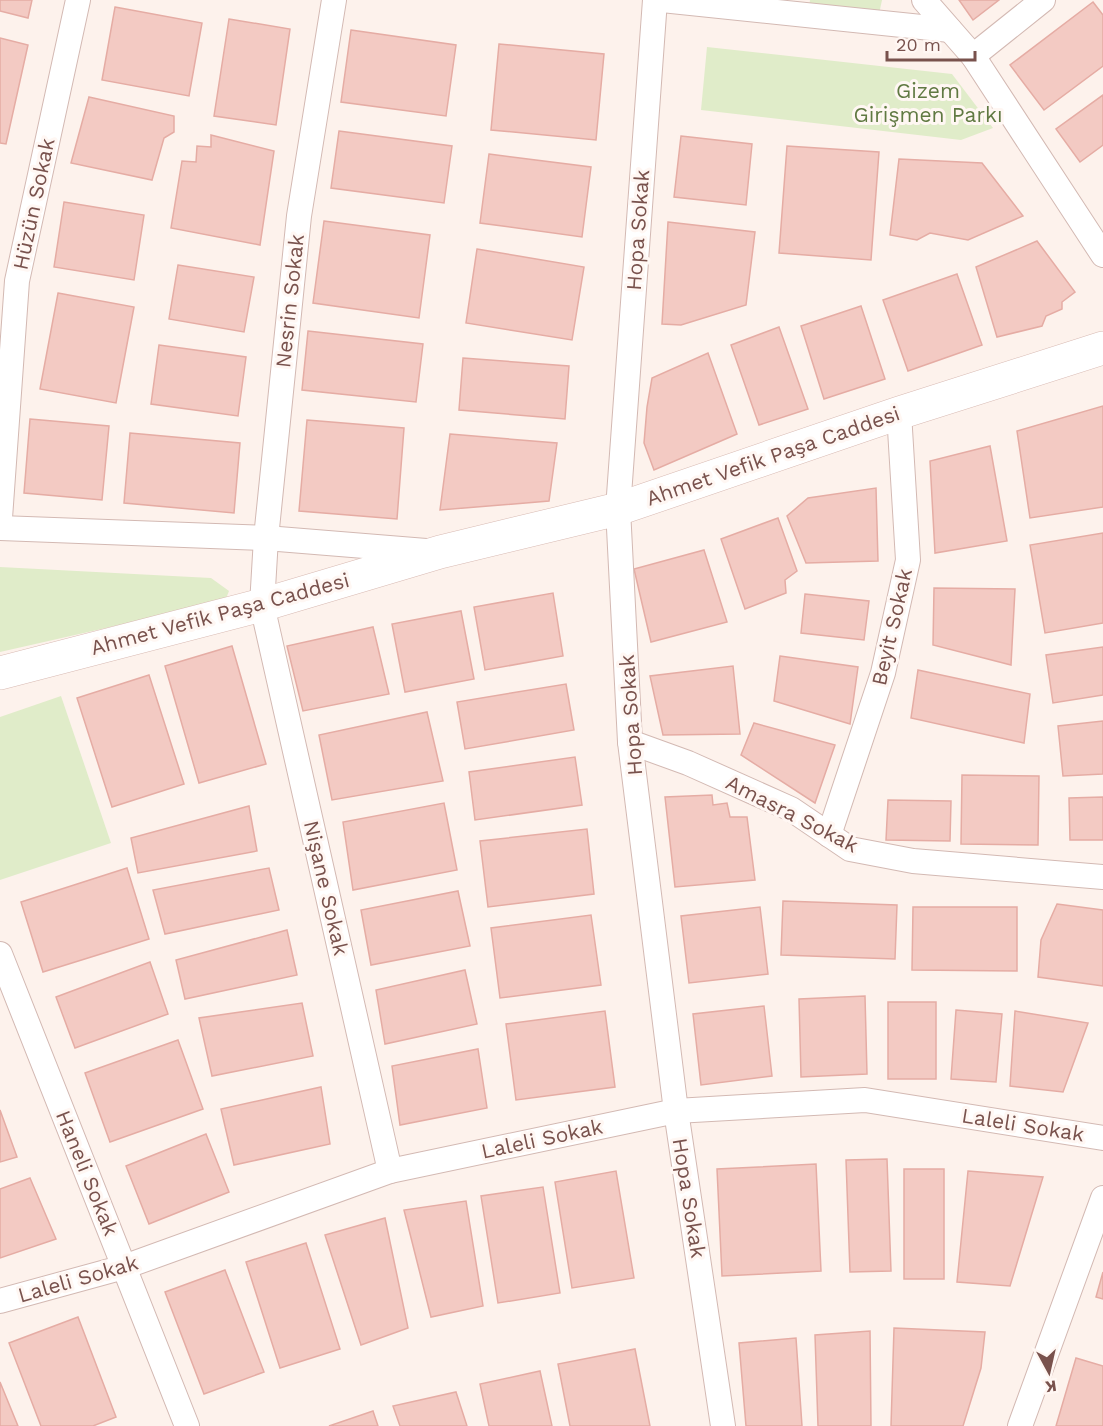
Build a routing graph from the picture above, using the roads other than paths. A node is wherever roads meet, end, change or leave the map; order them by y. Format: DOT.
graph roads {
  1 [pos="78,0"];
  2 [pos="334,0"];
  3 [pos="655,0"];
  4 [pos="662,0"];
  5 [pos="924,0"];
  6 [pos="1043,0"];
  7 [pos="950,30"];
  8 [pos="973,56"];
  9 [pos="1103,255"];
  10 [pos="1103,348"];
  11 [pos="899,413"];
  12 [pos="618,509"];
  13 [pos="0,518"];
  14 [pos="0,528"];
  15 [pos="266,538"];
  16 [pos="440,552"];
  17 [pos="262,605"];
  18 [pos="0,673"];
  19 [pos="630,742"];
  20 [pos="829,835"];
  21 [pos="1103,877"];
  22 [pos="0,954"];
  23 [pos="676,1111"];
  24 [pos="1103,1138"];
  25 [pos="390,1172"];
  26 [pos="1103,1198"];
  27 [pos="124,1267"];
  28 [pos="0,1301"];
  29 [pos="187,1426"];
  30 [pos="723,1426"];
  31 [pos="1020,1426"];
  1 -- 13 [label="street, Hüzün Sokak"];
  2 -- 15 [label="street, Nesrin Sokak"];
  3 -- 12 [label="street, Hopa Sokak"];
  4 -- 7 [label="street"];
  5 -- 7 [label="street"];
  6 -- 8 [label="street"];
  7 -- 8 [label="street"];
  8 -- 9 [label="street"];
  10 -- 11 [label="street, Ahmet Vefik Paşa Caddesi"];
  11 -- 12 [label="street, Ahmet Vefik Paşa Caddesi"];
  11 -- 20 [label="street, Beyit Sokak"];
  12 -- 16 [label="street, Ahmet Vefik Paşa Caddesi"];
  12 -- 19 [label="street, Hopa Sokak"];
  14 -- 15 [label="street, Ahmet Vefik Paşa Caddesi"];
  15 -- 16 [label="street, Ahmet Vefik Paşa Caddesi"];
  15 -- 17 [label="street, Nesrin Sokak"];
  16 -- 17 [label="street, Ahmet Vefik Paşa Caddesi"];
  17 -- 18 [label="street, Ahmet Vefik Paşa Caddesi"];
  17 -- 25 [label="street, Nişane Sokak"];
  19 -- 20 [label="street, Amasra Sokak"];
  19 -- 23 [label="street, Hopa Sokak"];
  20 -- 21 [label="street, Amasra Sokak"];
  22 -- 27 [label="street, Haneli Sokak"];
  23 -- 24 [label="street, Laleli Sokak"];
  23 -- 25 [label="street, Laleli Sokak"];
  23 -- 30 [label="street, Hopa Sokak"];
  25 -- 27 [label="street, Laleli Sokak"];
  26 -- 31 [label="street"];
  27 -- 28 [label="street, Laleli Sokak"];
  27 -- 29 [label="street, Haneli Sokak"];
}
